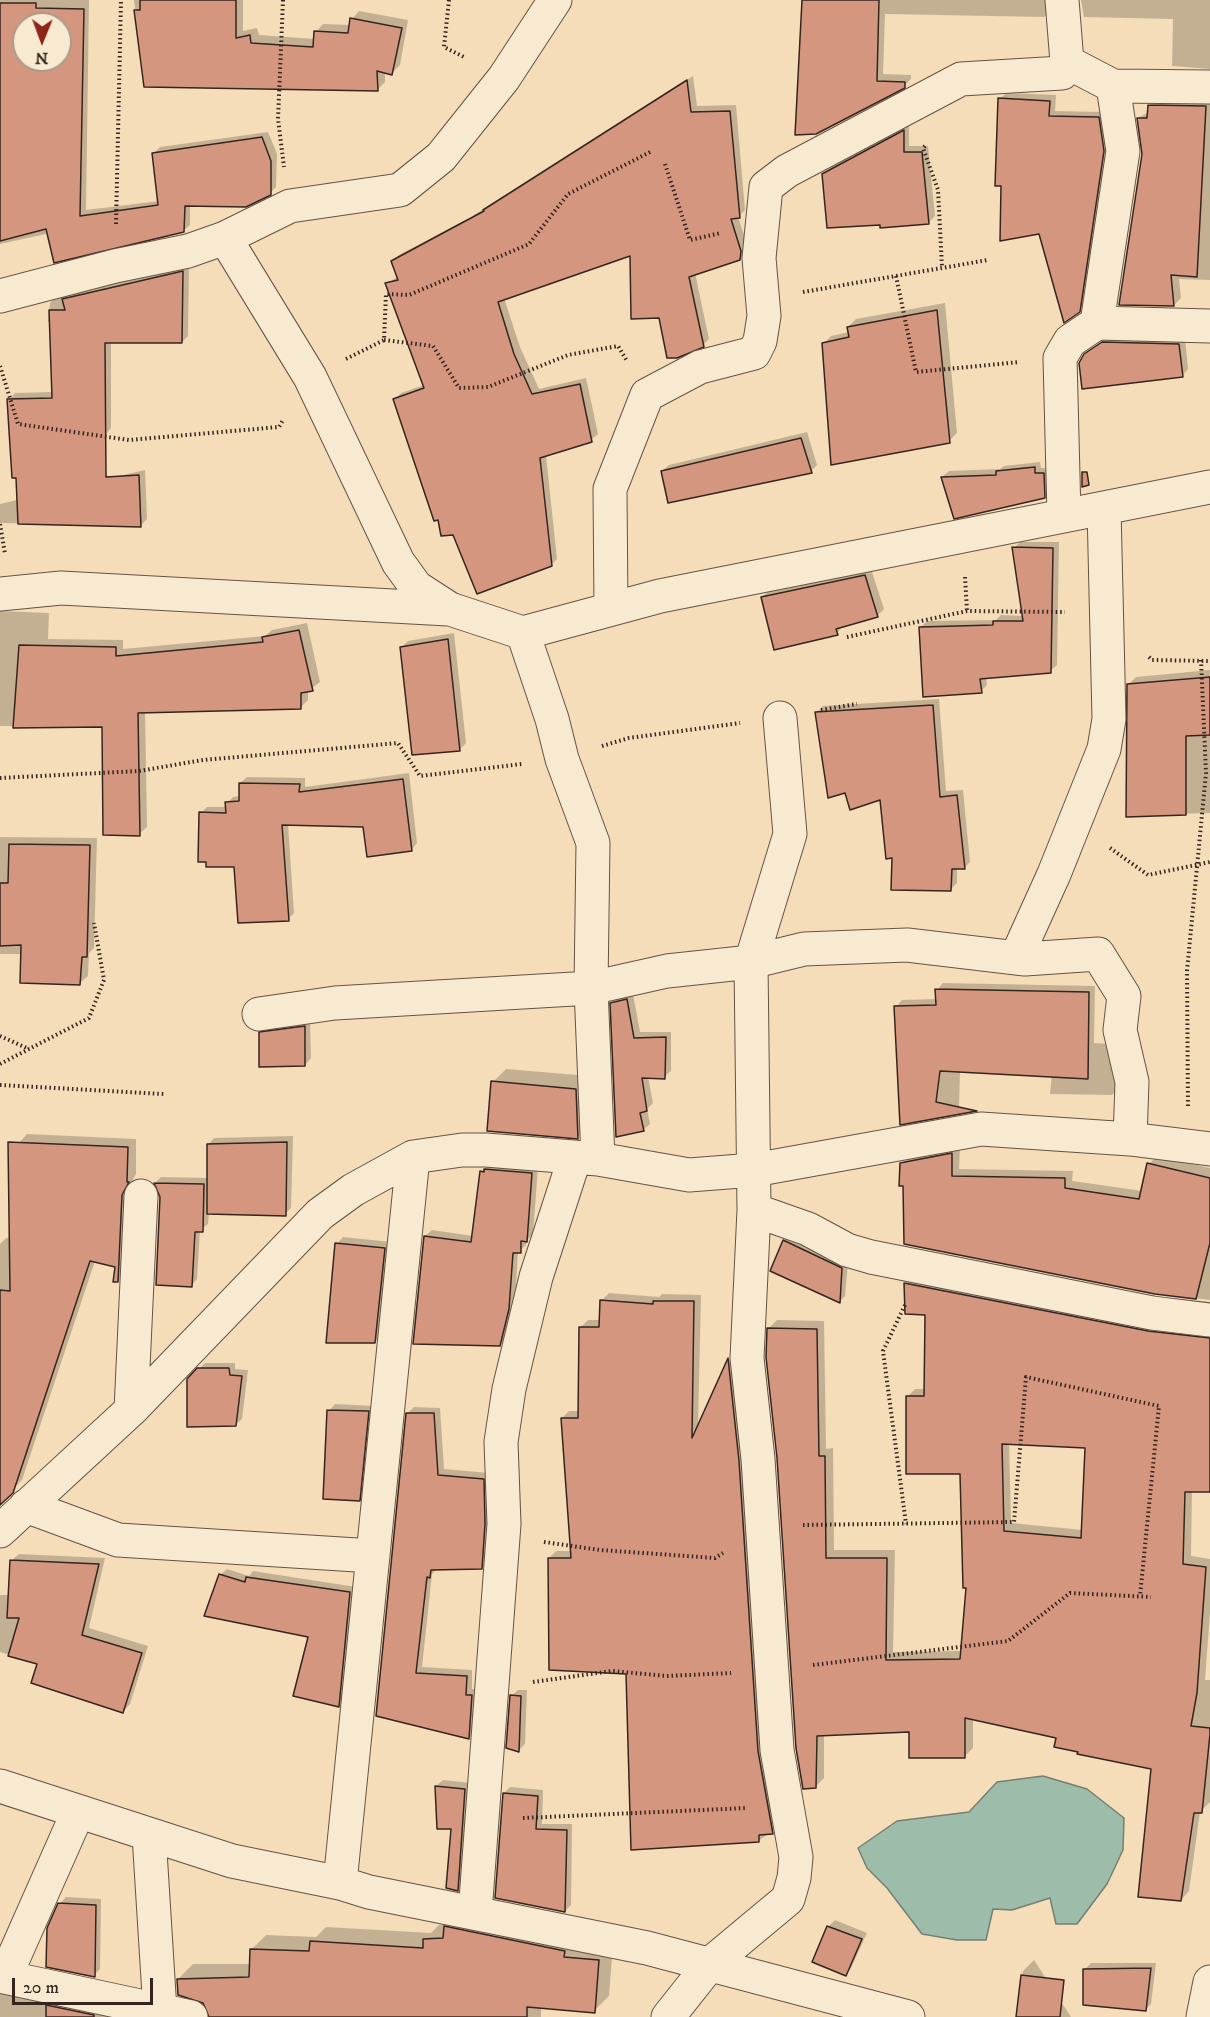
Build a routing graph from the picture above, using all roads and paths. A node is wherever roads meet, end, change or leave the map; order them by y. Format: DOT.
graph roads {
  1 [pos="121,0"];
  2 [pos="283,0"];
  3 [pos="449,0"];
  4 [pos="555,0"];
  5 [pos="1062,0"];
  6 [pos="1067,62"];
  7 [pos="504,78"];
  8 [pos="1113,86"];
  9 [pos="1210,87"];
  10 [pos="931,140"];
  11 [pos="665,164"];
  12 [pos="290,206"];
  13 [pos="763,224"];
  14 [pos="225,238"];
  15 [pos="988,260"];
  16 [pos="115,266"];
  17 [pos="942,267"];
  18 [pos="896,276"];
  19 [pos="0,296"];
  20 [pos="763,299"];
  21 [pos="1097,323"];
  22 [pos="1210,326"];
  23 [pos="384,340"];
  24 [pos="1060,358"];
  25 [pos="647,395"];
  26 [pos="1210,487"];
  27 [pos="1104,508"];
  28 [pos="1064,514"];
  29 [pos="0,594"];
  30 [pos="450,609"];
  31 [pos="611,609"];
  32 [pos="1106,612"];
  33 [pos="523,633"];
  34 [pos="847,637"];
  35 [pos="1201,660"];
  36 [pos="1210,661"];
  37 [pos="857,704"];
  38 [pos="780,718"];
  39 [pos="562,759"];
  40 [pos="0,778"];
  41 [pos="1074,824"];
  42 [pos="1197,862"];
  43 [pos="1210,862"];
  44 [pos="94,923"];
  45 [pos="1016,958"];
  46 [pos="751,962"];
  47 [pos="591,988"];
  48 [pos="260,1014"];
  49 [pos="0,1036"];
  50 [pos="29,1049"];
  51 [pos="0,1064"];
  52 [pos="0,1085"];
  53 [pos="164,1094"];
  54 [pos="1130,1139"];
  55 [pos="1199,1148"];
  56 [pos="413,1157"];
  57 [pos="587,1158"];
  58 [pos="754,1170"];
  59 [pos="141,1196"];
  60 [pos="754,1210"];
  61 [pos="924,1266"];
  62 [pos="1210,1320"];
  63 [pos="131,1410"];
  64 [pos="26,1506"];
  65 [pos="906,1524"];
  66 [pos="762,1525"];
  67 [pos="0,1531"];
  68 [pos="503,1536"];
  69 [pos="373,1556"];
  70 [pos="1140,1596"];
  71 [pos="1151,1596"];
  72 [pos="771,1672"];
  73 [pos="493,1682"];
  74 [pos="0,1786"];
  75 [pos="786,1806"];
  76 [pos="78,1812"];
  77 [pos="482,1819"];
  78 [pos="149,1835"];
  79 [pos="340,1883"];
  80 [pos="475,1913"];
  81 [pos="710,1964"];
  82 [pos="2,1976"];
  83 [pos="1210,1982"];
  84 [pos="175,2014"];
  85 [pos="668,2017"];
  86 [pos="908,2017"];
  87 [pos="1203,2017"];
  1 -- 16 [label="path"];
  2 -- 12 [label="path"];
  3 -- 7 [label="path"];
  4 -- 7 [label="street"];
  5 -- 6 [label="street"];
  6 -- 8 [label="street"];
  6 -- 13 [label="street"];
  7 -- 12 [label="street"];
  8 -- 9 [label="street"];
  8 -- 21 [label="street"];
  10 -- 17 [label="path"];
  11 -- 13 [label="path"];
  12 -- 14 [label="street"];
  13 -- 20 [label="street"];
  14 -- 16 [label="street"];
  14 -- 30 [label="street"];
  15 -- 17 [label="path"];
  16 -- 19 [label="street"];
  17 -- 18 [label="path"];
  18 -- 20 [label="path"];
  18 -- 24 [label="path"];
  20 -- 25 [label="street"];
  21 -- 22 [label="street"];
  21 -- 24 [label="street"];
  23 -- 25 [label="path"];
  24 -- 28 [label="street"];
  25 -- 31 [label="street"];
  26 -- 27 [label="street"];
  27 -- 28 [label="street"];
  27 -- 32 [label="street"];
  28 -- 31 [label="street"];
  29 -- 30 [label="street"];
  30 -- 33 [label="street"];
  31 -- 33 [label="street"];
  32 -- 34 [label="path"];
  32 -- 35 [label="path"];
  32 -- 41 [label="street"];
  33 -- 39 [label="street"];
  35 -- 36 [label="path"];
  35 -- 42 [label="path"];
  37 -- 38 [label="path"];
  38 -- 39 [label="path"];
  38 -- 46 [label="street"];
  39 -- 40 [label="path"];
  39 -- 47 [label="street"];
  41 -- 42 [label="path"];
  41 -- 45 [label="street"];
  42 -- 43 [label="path"];
  42 -- 55 [label="path"];
  44 -- 50 [label="path"];
  45 -- 46 [label="street"];
  45 -- 54 [label="street"];
  46 -- 47 [label="street"];
  46 -- 58 [label="street"];
  47 -- 48 [label="street"];
  47 -- 57 [label="street"];
  49 -- 50 [label="path"];
  50 -- 51 [label="path"];
  52 -- 53 [label="path"];
  54 -- 55 [label="street"];
  54 -- 58 [label="street"];
  56 -- 57 [label="street"];
  56 -- 63 [label="street"];
  56 -- 69 [label="street"];
  57 -- 58 [label="street"];
  57 -- 68 [label="street"];
  58 -- 60 [label="street"];
  59 -- 63 [label="street"];
  60 -- 61 [label="street"];
  60 -- 66 [label="street"];
  61 -- 62 [label="street"];
  61 -- 65 [label="path"];
  63 -- 64 [label="street"];
  64 -- 67 [label="street"];
  64 -- 69 [label="street"];
  65 -- 66 [label="path"];
  65 -- 70 [label="path"];
  66 -- 68 [label="path"];
  66 -- 72 [label="street"];
  68 -- 73 [label="street"];
  69 -- 79 [label="street"];
  70 -- 71 [label="path"];
  70 -- 72 [label="path"];
  72 -- 73 [label="path"];
  72 -- 75 [label="street"];
  73 -- 77 [label="street"];
  74 -- 76 [label="street"];
  75 -- 77 [label="path"];
  75 -- 81 [label="street"];
  76 -- 78 [label="street"];
  76 -- 82 [label="street"];
  77 -- 80 [label="street"];
  78 -- 79 [label="street"];
  78 -- 84 [label="street"];
  79 -- 80 [label="street"];
  80 -- 81 [label="street"];
  81 -- 85 [label="street"];
  81 -- 86 [label="street"];
  82 -- 84 [label="street"];
  83 -- 87 [label="street"];
}
